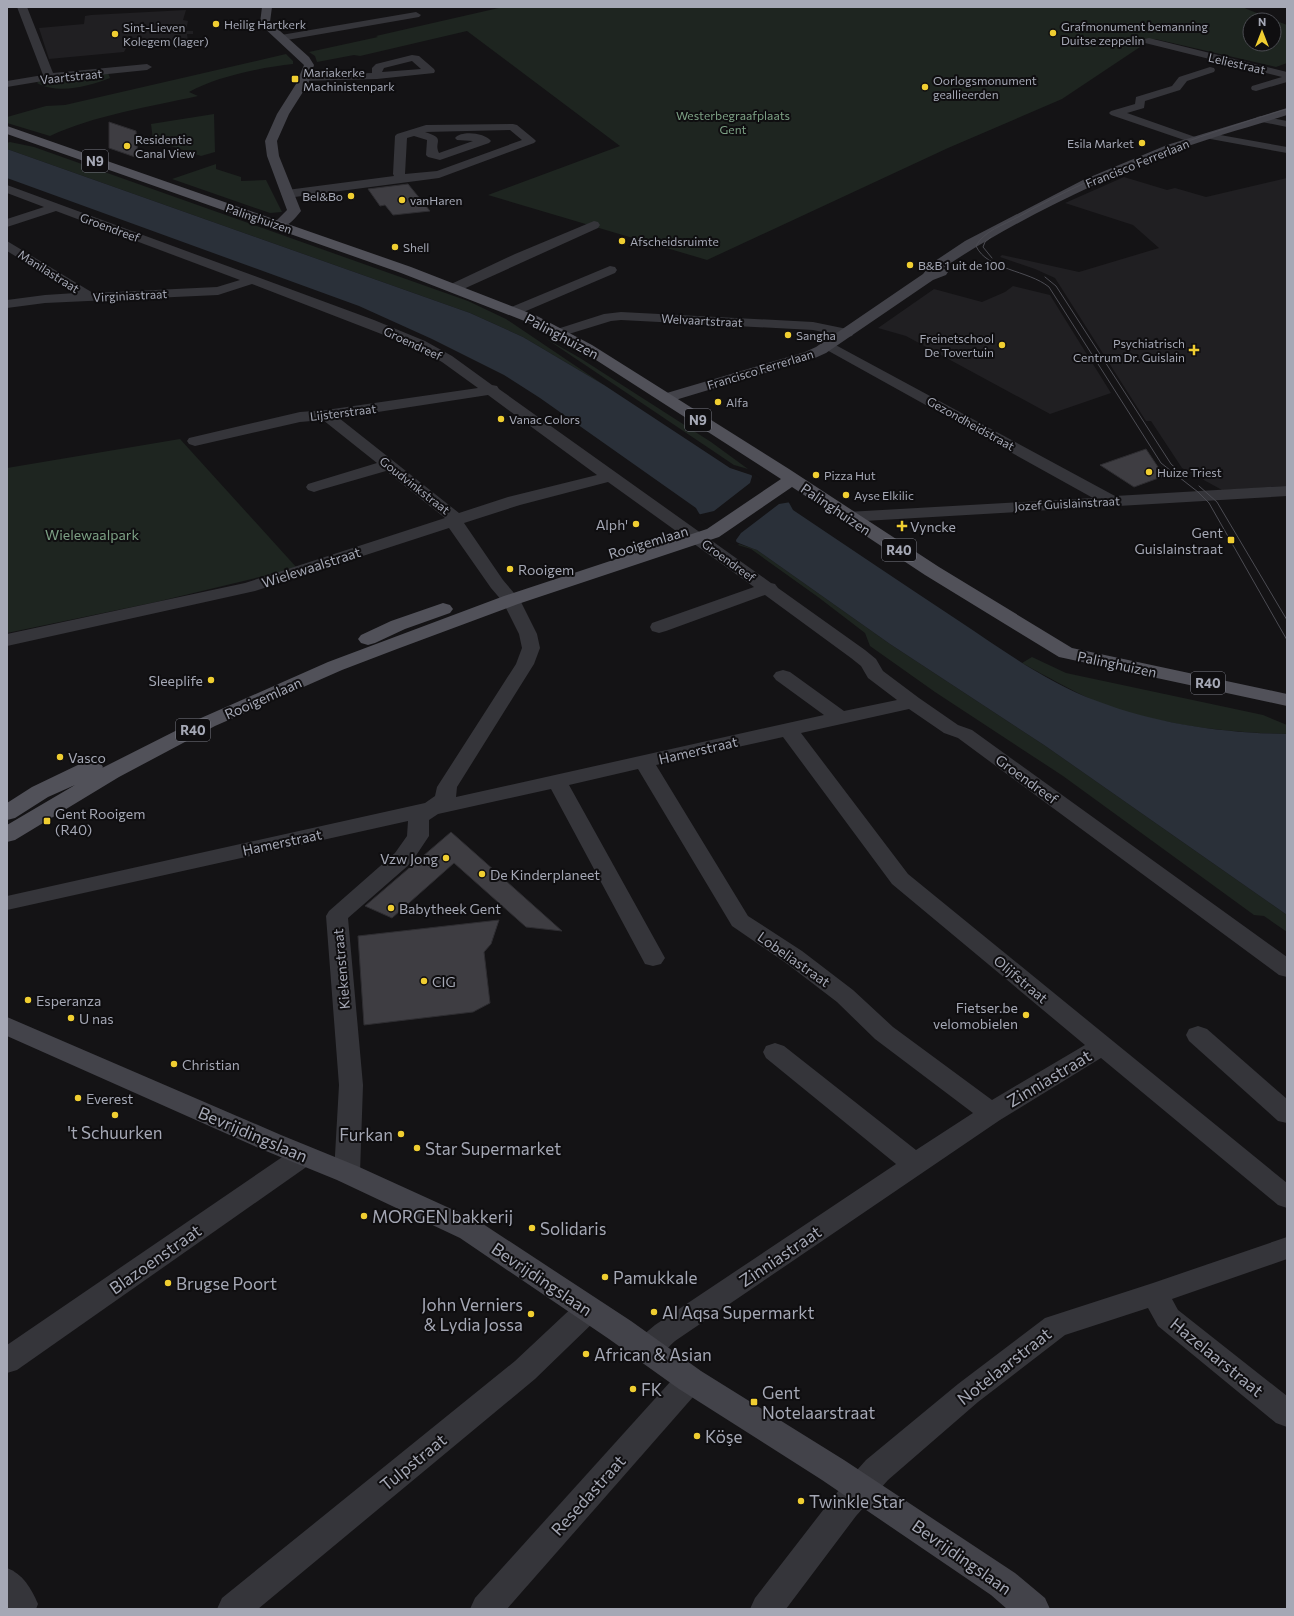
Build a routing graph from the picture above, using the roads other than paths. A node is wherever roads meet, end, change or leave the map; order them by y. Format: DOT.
graph roads {
  1 [pos="22,7"];
  2 [pos="266,7"];
  3 [pos="416,15"];
  4 [pos="281,38"];
  5 [pos="1149,41"];
  6 [pos="147,67"];
  7 [pos="1210,70"];
  8 [pos="113,71"];
  9 [pos="1285,74"];
  10 [pos="377,76"];
  11 [pos="49,77"];
  12 [pos="304,78"];
  13 [pos="29,80"];
  14 [pos="98,83"];
  15 [pos="7,84"];
  16 [pos="43,88"];
  17 [pos="1256,88"];
  18 [pos="1287,110"];
  19 [pos="1261,119"];
  20 [pos="1287,124"];
  21 [pos="7,130"];
  22 [pos="414,132"];
  23 [pos="1209,136"];
  24 [pos="433,138"];
  25 [pos="1194,140"];
  26 [pos="1287,150"];
  27 [pos="402,179"];
  28 [pos="7,189"];
  29 [pos="287,194"];
  30 [pos="56,207"];
  31 [pos="7,223"];
  32 [pos="279,225"];
  33 [pos="594,225"];
  34 [pos="7,244"];
  35 [pos="610,270"];
  36 [pos="252,280"];
  37 [pos="454,288"];
  38 [pos="91,297"];
  39 [pos="7,304"];
  40 [pos="514,311"];
  41 [pos="559,333"];
  42 [pos="846,333"];
  43 [pos="830,346"];
  44 [pos="492,390"];
  45 [pos="666,398"];
  46 [pos="326,416"];
  47 [pos="195,441"];
  48 [pos="390,465"];
  49 [pos="611,476"];
  50 [pos="781,480"];
  51 [pos="314,487"];
  52 [pos="1287,491"];
  53 [pos="1111,501"];
  54 [pos="847,517"];
  55 [pos="455,521"];
  56 [pos="700,532"];
  57 [pos="769,588"];
  58 [pos="506,595"];
  59 [pos="659,627"];
  60 [pos="7,640"];
  61 [pos="783,676"];
  62 [pos="1287,700"];
  63 [pos="912,702"];
  64 [pos="839,717"];
  65 [pos="788,729"];
  66 [pos="644,763"];
  67 [pos="557,781"];
  68 [pos="430,810"];
  69 [pos="7,813"];
  70 [pos="7,835"];
  71 [pos="7,903"];
  72 [pos="653,958"];
  73 [pos="1287,969"];
  74 [pos="7,1026"];
  75 [pos="1198,1035"];
  76 [pos="1102,1046"];
  77 [pos="775,1052"];
  78 [pos="991,1113"];
  79 [pos="1287,1114"];
  80 [pos="303,1156"];
  81 [pos="916,1164"];
  82 [pos="347,1173"];
  83 [pos="1287,1198"];
  84 [pos="1287,1248"];
  85 [pos="1155,1294"];
  86 [pos="588,1310"];
  87 [pos="646,1350"];
  88 [pos="7,1361"];
  89 [pos="690,1380"];
  90 [pos="1287,1414"];
  91 [pos="860,1488"];
  92 [pos="233,1609"];
  93 [pos="486,1609"];
  94 [pos="766,1609"];
  95 [pos="1033,1609"];
  1 -- 11 [label="street"];
  2 -- 4 [label="street"];
  3 -- 4 [label="street"];
  4 -- 12 [label="street"];
  5 -- 9 [label="street, Leliestraat"];
  6 -- 8 [label="street, Vaartstraat"];
  7 -- 25 [label="street"];
  8 -- 11 [label="street, Vaartstraat"];
  8 -- 14 [label="street, Vaartstraat"];
  9 -- 17 [label="street"];
  10 -- 12 [label="street"];
  11 -- 13 [label="street, Vaartstraat"];
  12 -- 29 [label="street"];
  13 -- 15 [label="street, Vaartstraat"];
  13 -- 16 [label="street, Vaartstraat"];
  18 -- 19 [label="street, Francisco Ferrerlaan"];
  19 -- 20 [label="street"];
  19 -- 23 [label="street, Francisco Ferrerlaan"];
  21 -- 32 [label="main road, Palinghuizen / N9"];
  22 -- 24 [label="street"];
  22 -- 27 [label="street"];
  22 -- 27 [label="street"];
  23 -- 25 [label="street, Francisco Ferrerlaan"];
  23 -- 26 [label="street"];
  25 -- 42 [label="street, Francisco Ferrerlaan"];
  27 -- 29 [label="street"];
  28 -- 30 [label="street, Groendreef"];
  29 -- 32 [label="street"];
  30 -- 31 [label="street"];
  30 -- 36 [label="street, Groendreef"];
  32 -- 37 [label="main road, Palinghuizen / N9"];
  33 -- 37 [label="street"];
  34 -- 38 [label="street, Manilastraat"];
  35 -- 40 [label="street, Palinghuizen"];
  36 -- 38 [label="street, Virginiastraat"];
  36 -- 44 [label="street, Groendreef"];
  37 -- 40 [label="main road, Palinghuizen / N9"];
  38 -- 39 [label="street, Virginiastraat"];
  40 -- 41 [label="main road, Palinghuizen / N9"];
  41 -- 42 [label="street, Welvaartstraat"];
  41 -- 45 [label="main road, Palinghuizen / N9"];
  42 -- 43 [label="street, Francisco Ferrerlaan"];
  43 -- 45 [label="street, Francisco Ferrerlaan"];
  43 -- 53 [label="street, Gezondheidstraat"];
  44 -- 46 [label="street, Lijsterstraat"];
  44 -- 49 [label="street, Groendreef"];
  45 -- 50 [label="main road, Palinghuizen / N9"];
  46 -- 47 [label="street, Lijsterstraat"];
  46 -- 48 [label="street, Goudvinkstraat"];
  48 -- 51 [label="street"];
  48 -- 55 [label="street, Goudvinkstraat"];
  49 -- 55 [label="street, Wielewaalstraat"];
  49 -- 56 [label="street, Groendreef"];
  50 -- 54 [label="main road, Palinghuizen / R40"];
  50 -- 56 [label="main road, Rooigemlaan / R40"];
  52 -- 53 [label="street, Jozef Guislainstraat"];
  53 -- 54 [label="street, Jozef Guislainstraat"];
  54 -- 62 [label="main road, Palinghuizen / R40"];
  55 -- 58 [label="street, Goudvinkstraat"];
  55 -- 60 [label="street, Wielewaalstraat"];
  56 -- 57 [label="street, Groendreef"];
  56 -- 58 [label="main road, Rooigemlaan / R40"];
  57 -- 59 [label="street, Groendreef"];
  57 -- 63 [label="street, Groendreef"];
  58 -- 68 [label="street, Kiekenstraat"];
  58 -- 69 [label="main road, Rooigemlaan / R40"];
  58 -- 70 [label="main road, Rooigemlaan / R40"];
  61 -- 64 [label="street"];
  63 -- 64 [label="street, Hamerstraat"];
  63 -- 73 [label="street, Groendreef"];
  64 -- 65 [label="street, Hamerstraat"];
  65 -- 66 [label="street, Hamerstraat"];
  65 -- 76 [label="street, Olijfstraat"];
  66 -- 67 [label="street, Hamerstraat"];
  66 -- 78 [label="street, Lobeliastraat"];
  67 -- 68 [label="street, Hamerstraat"];
  67 -- 72 [label="street"];
  68 -- 71 [label="street, Hamerstraat"];
  68 -- 82 [label="street, Kiekenstraat"];
  74 -- 80 [label="street, Bevrijdingslaan"];
  75 -- 79 [label="street"];
  76 -- 78 [label="street, Zinniastraat"];
  76 -- 83 [label="street, Olijfstraat"];
  77 -- 81 [label="street"];
  78 -- 81 [label="street, Zinniastraat"];
  80 -- 82 [label="street, Bevrijdingslaan"];
  80 -- 88 [label="street, Blazoenstraat"];
  81 -- 87 [label="street, Zinniastraat"];
  82 -- 86 [label="street, Bevrijdingslaan"];
  84 -- 85 [label="street, Notelaarstraat"];
  85 -- 90 [label="street, Hazelaarstraat"];
  85 -- 91 [label="street, Notelaarstraat"];
  86 -- 87 [label="street, Bevrijdingslaan"];
  86 -- 92 [label="street, Tulpstraat"];
  87 -- 89 [label="street, Bevrijdingslaan"];
  89 -- 91 [label="street, Bevrijdingslaan"];
  89 -- 93 [label="street, Resedastraat"];
  91 -- 94 [label="street, Notelaarstraat"];
  91 -- 95 [label="street, Bevrijdingslaan"];
}
